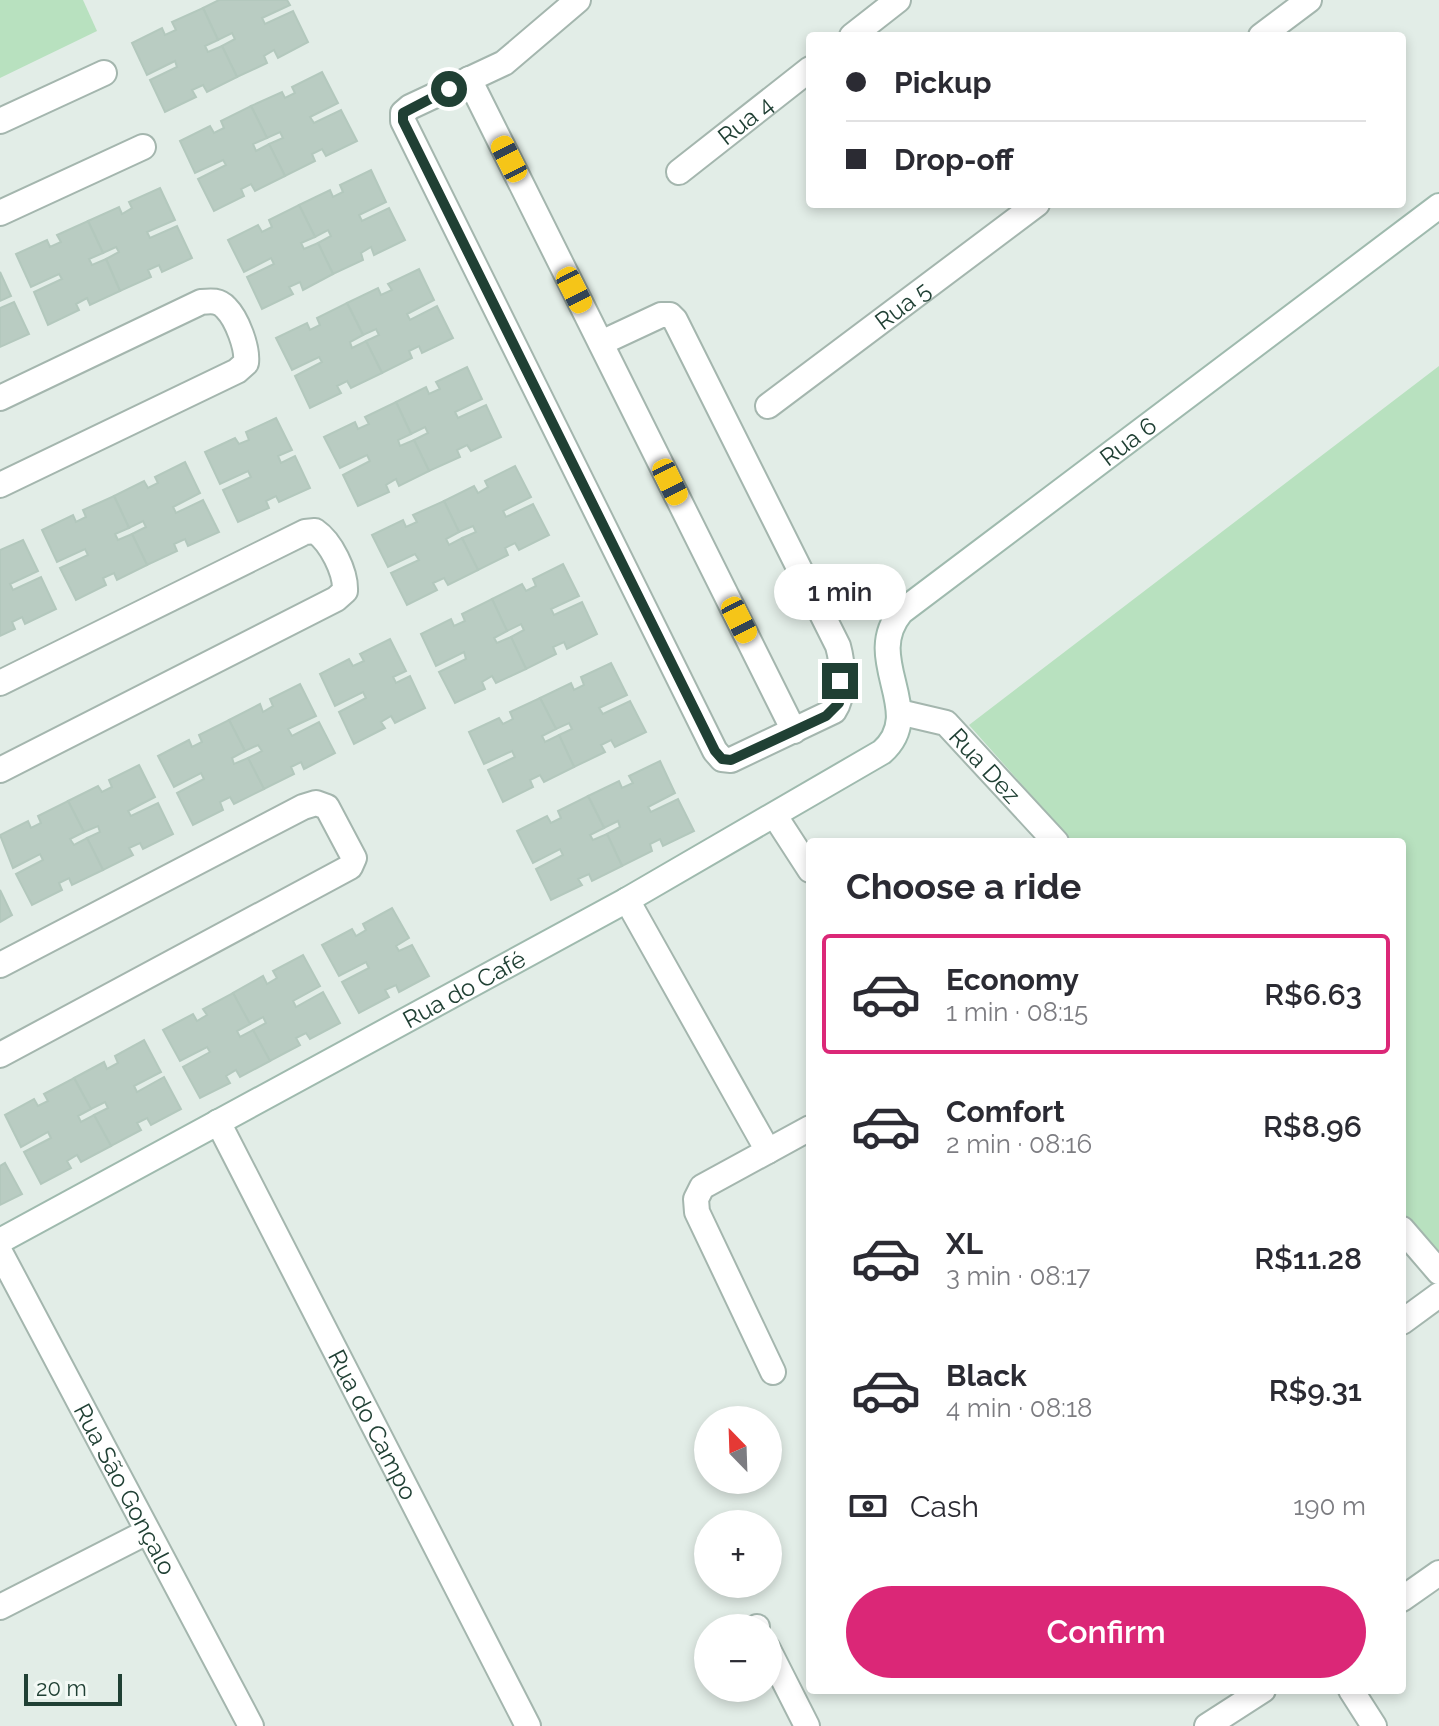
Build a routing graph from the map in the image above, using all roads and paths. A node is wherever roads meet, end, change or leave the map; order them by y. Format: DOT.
graph roads {
  1 [pos="578,0"];
  2 [pos="898,0"];
  3 [pos="1309,0"];
  4 [pos="857,32"];
  5 [pos="1266,32"];
  6 [pos="806,72"];
  7 [pos="104,73"];
  8 [pos="469,79"];
  9 [pos="0,121"];
  10 [pos="143,147"];
  11 [pos="679,172"];
  12 [pos="1439,206"];
  13 [pos="1032,208"];
  14 [pos="0,213"];
  15 [pos="601,343"];
  16 [pos="0,398"];
  17 [pos="768,406"];
  18 [pos="0,485"];
  19 [pos="0,683"];
  20 [pos="899,712"];
  21 [pos="794,731"];
  22 [pos="0,770"];
  23 [pos="775,816"];
  24 [pos="1052,838"];
  25 [pos="806,864"];
  26 [pos="627,900"];
  27 [pos="0,965"];
  28 [pos="0,1055"];
  29 [pos="218,1122"];
  30 [pos="806,1130"];
  31 [pos="768,1151"];
  32 [pos="1406,1234"];
  33 [pos="0,1241"];
  34 [pos="0,1252"];
  35 [pos="1439,1272"];
  36 [pos="1439,1295"];
  37 [pos="1406,1319"];
  38 [pos="773,1372"];
  39 [pos="147,1532"];
  40 [pos="1439,1573"];
  41 [pos="1406,1596"];
  42 [pos="0,1607"];
  43 [pos="782,1677"];
  44 [pos="1257,1694"];
  45 [pos="1354,1694"];
  46 [pos="251,1726"];
  47 [pos="528,1726"];
  48 [pos="807,1726"];
  49 [pos="1207,1726"];
  50 [pos="1374,1726"];
  1 -- 8 [label="street"];
  2 -- 4 [label="street"];
  3 -- 5 [label="street"];
  6 -- 11 [label="street, Rua 4"];
  7 -- 9 [label="street"];
  8 -- 15 [label="street"];
  8 -- 21 [label="street"];
  10 -- 14 [label="street"];
  12 -- 20 [label="street, Rua 6"];
  13 -- 17 [label="street, Rua 5"];
  15 -- 21 [label="street"];
  15 -- 21 [label="street"];
  16 -- 18 [label="street"];
  19 -- 22 [label="street"];
  20 -- 23 [label="street, Rua do Café"];
  20 -- 24 [label="street, Rua Dez"];
  23 -- 25 [label="street"];
  23 -- 26 [label="street, Rua do Café"];
  26 -- 29 [label="street, Rua do Café"];
  26 -- 31 [label="street"];
  27 -- 28 [label="street"];
  29 -- 33 [label="street, Rua do Café"];
  29 -- 47 [label="street, Rua do Campo"];
  30 -- 31 [label="street"];
  31 -- 38 [label="street"];
  32 -- 35 [label="street"];
  34 -- 39 [label="street, Rua São Gonçalo"];
  36 -- 37 [label="street"];
  39 -- 42 [label="street"];
  39 -- 46 [label="street, Rua São Gonçalo"];
  40 -- 41 [label="street"];
  43 -- 48 [label="street"];
  44 -- 49 [label="street"];
  45 -- 50 [label="street"];
}
